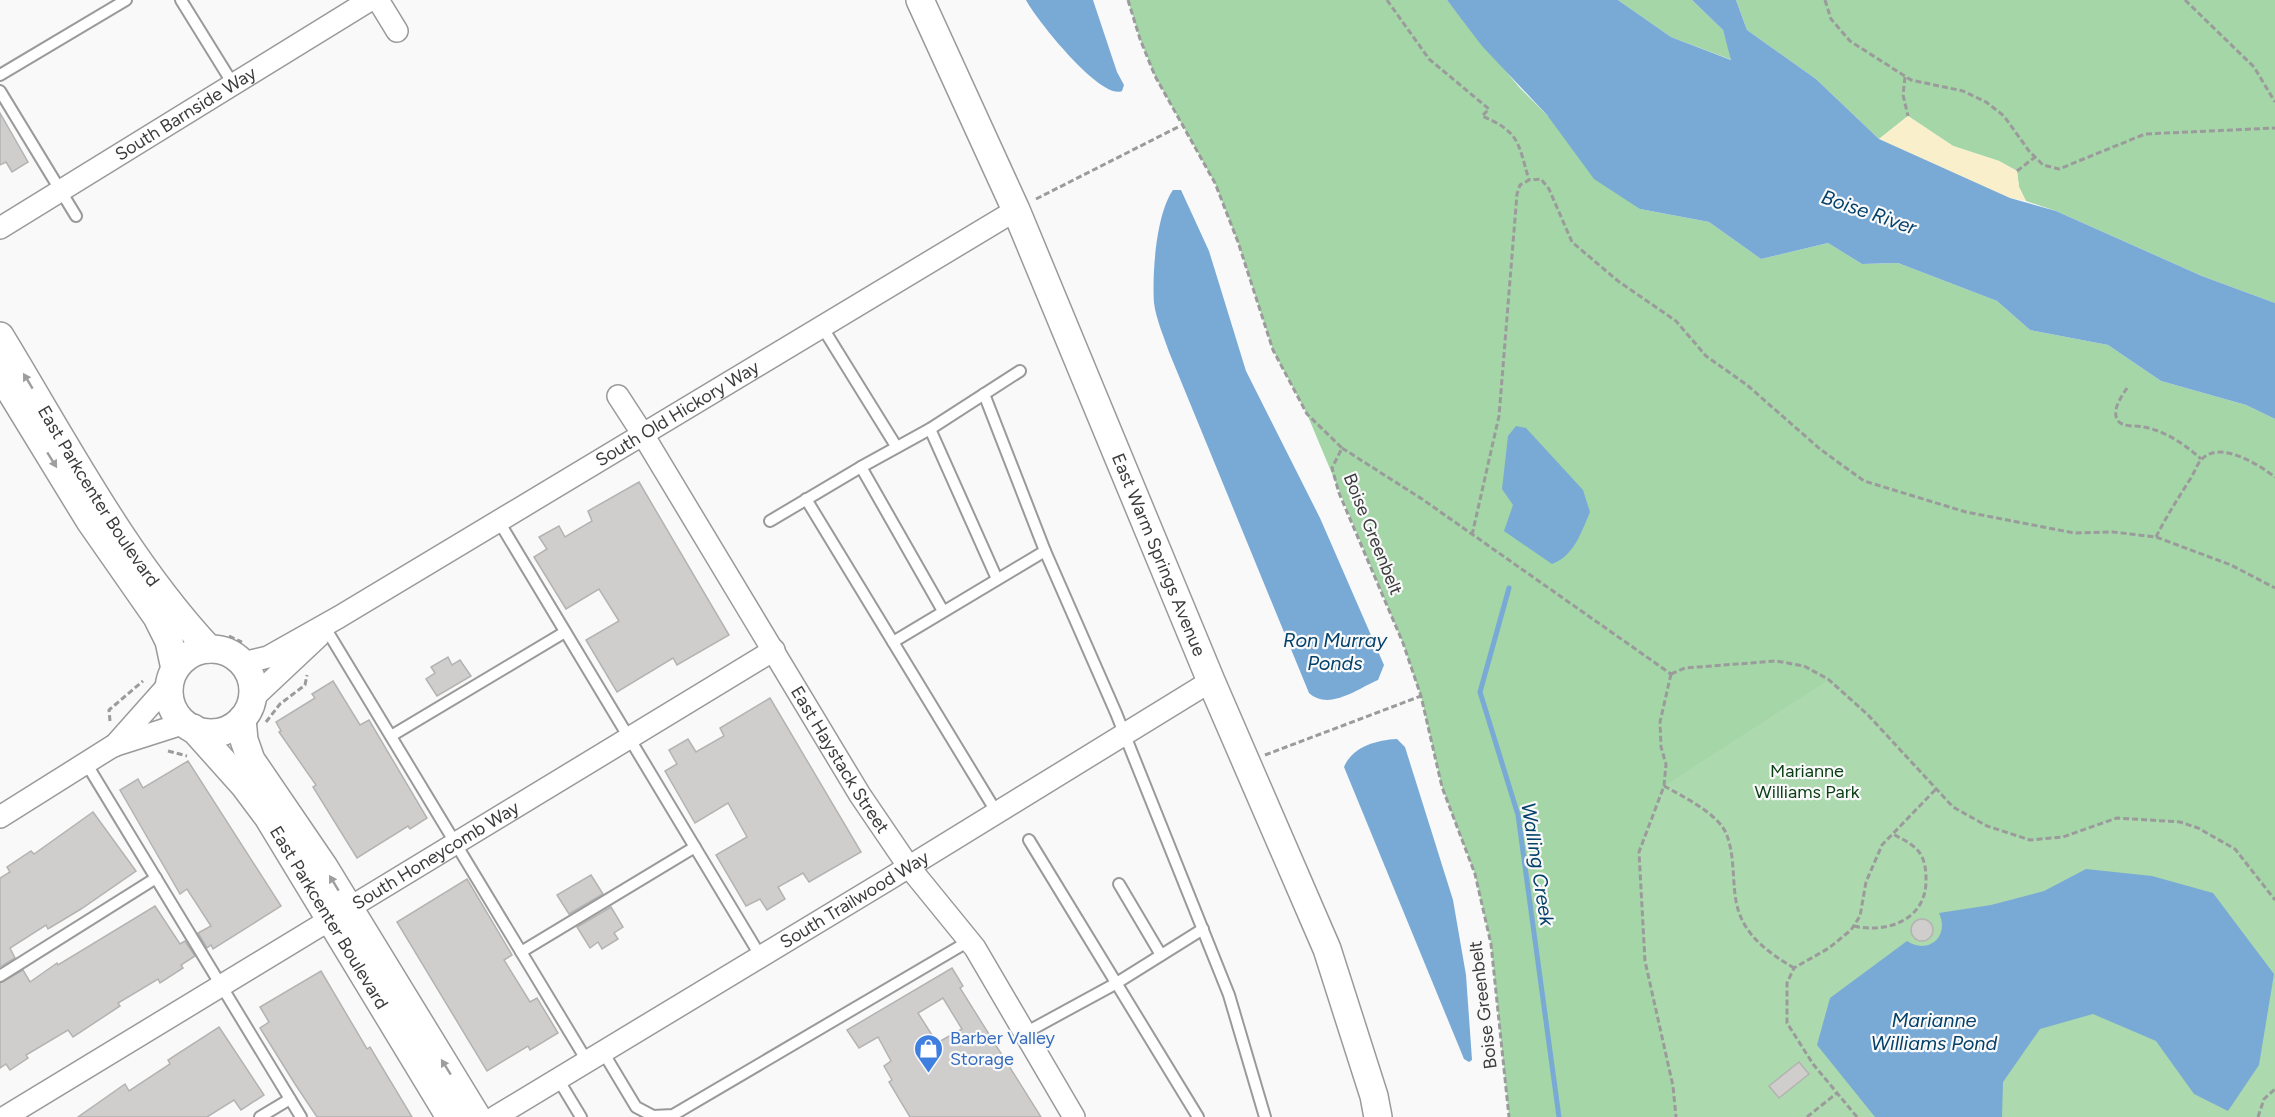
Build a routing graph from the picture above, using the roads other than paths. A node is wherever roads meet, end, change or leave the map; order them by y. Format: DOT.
graph roads {
  1 [pos="126,0"];
  2 [pos="182,0"];
  3 [pos="370,0"];
  4 [pos="378,0"];
  5 [pos="920,0"];
  6 [pos="397,31"];
  7 [pos="0,75"];
  8 [pos="233,84"];
  9 [pos="0,91"];
  10 [pos="60,191"];
  11 [pos="1016,210"];
  12 [pos="76,216"];
  13 [pos="0,228"];
  14 [pos="822,325"];
  15 [pos="0,336"];
  16 [pos="1020,371"];
  17 [pos="0,374"];
  18 [pos="984,394"];
  19 [pos="618,396"];
  20 [pos="930,429"];
  21 [pos="642,433"];
  22 [pos="896,446"];
  23 [pos="861,467"];
  24 [pos="806,499"];
  25 [pos="498,520"];
  26 [pos="770,521"];
  27 [pos="1045,551"];
  28 [pos="997,579"];
  29 [pos="943,611"];
  30 [pos="332,623"];
  31 [pos="565,632"];
  32 [pos="216,641"];
  33 [pos="893,642"];
  34 [pos="774,650"];
  35 [pos="245,653"];
  36 [pos="164,677"];
  37 [pos="1211,681"];
  38 [pos="253,715"];
  39 [pos="189,726"];
  40 [pos="1124,734"];
  41 [pos="391,736"];
  42 [pos="629,738"];
  43 [pos="113,746"];
  44 [pos="86,763"];
  45 [pos="997,813"];
  46 [pos="0,817"];
  47 [pos="1029,840"];
  48 [pos="456,844"];
  49 [pos="695,847"];
  50 [pos="909,867"];
  51 [pos="156,878"];
  52 [pos="1119,884"];
  53 [pos="339,914"];
  54 [pos="1203,929"];
  55 [pos="969,941"];
  56 [pos="521,952"];
  57 [pos="1161,955"];
  58 [pos="761,957"];
  59 [pos="0,976"];
  60 [pos="220,984"];
  61 [pos="1115,984"];
  62 [pos="1025,1033"];
  63 [pos="595,1056"];
  64 [pos="558,1079"];
  65 [pos="290,1099"];
  66 [pos="5,1117"];
  67 [pos="260,1117"];
  68 [pos="302,1117"];
  69 [pos="450,1117"];
  70 [pos="477,1117"];
  71 [pos="495,1117"];
  72 [pos="581,1117"];
  73 [pos="1074,1117"];
  74 [pos="1198,1117"];
  75 [pos="1265,1117"];
  76 [pos="1378,1117"];
  1 -- 7 [label="lane"];
  2 -- 8 [label="lane"];
  3 -- 8 [label="street, South Barnside Way"];
  4 -- 6 [label="street"];
  5 -- 11 [label="street, East Warm Springs Avenue"];
  8 -- 10 [label="street, South Barnside Way"];
  9 -- 10 [label="lane"];
  10 -- 12 [label="lane"];
  10 -- 13 [label="street, South Barnside Way"];
  11 -- 14 [label="street, South Old Hickory Way"];
  11 -- 37 [label="street, East Warm Springs Avenue"];
  14 -- 21 [label="street, South Old Hickory Way"];
  14 -- 22 [label="lane"];
  32 -- 15 [label="street, East Parkcenter Boulevard, one-way"];
  16 -- 18 [label="lane"];
  17 -- 36 [label="street, East Parkcenter Boulevard, one-way"];
  18 -- 20 [label="lane"];
  18 -- 27 [label="lane"];
  19 -- 21 [label="street, East Haystack Street"];
  20 -- 22 [label="lane"];
  20 -- 28 [label="lane"];
  21 -- 25 [label="street, South Old Hickory Way"];
  21 -- 34 [label="street, East Haystack Street"];
  22 -- 23 [label="lane"];
  23 -- 24 [label="lane"];
  23 -- 29 [label="lane"];
  24 -- 26 [label="lane"];
  24 -- 33 [label="lane"];
  25 -- 30 [label="street, South Old Hickory Way"];
  25 -- 31 [label="lane"];
  27 -- 28 [label="lane"];
  27 -- 40 [label="lane"];
  28 -- 29 [label="lane"];
  29 -- 33 [label="lane"];
  30 -- 35 [label="street, South Old Hickory Way"];
  30 -- 38 [label="street, South Old Hickory Way"];
  30 -- 41 [label="lane"];
  31 -- 41 [label="lane"];
  31 -- 42 [label="lane"];
  32 -- 35 [label="street"];
  32 -- 36 [label="street"];
  33 -- 45 [label="lane"];
  34 -- 42 [label="street, South Honeycomb Way"];
  34 -- 50 [label="street, East Haystack Street"];
  35 -- 38 [label="street"];
  36 -- 39 [label="street"];
  36 -- 43 [label="street"];
  37 -- 40 [label="street, South Trailwood Way"];
  37 -- 76 [label="street, East Warm Springs Avenue"];
  38 -- 39 [label="street"];
  53 -- 38 [label="street, East Parkcenter Boulevard, one-way"];
  39 -- 43 [label="street"];
  39 -- 53 [label="street, East Parkcenter Boulevard"];
  40 -- 45 [label="street, South Trailwood Way"];
  40 -- 54 [label="lane"];
  41 -- 48 [label="lane"];
  42 -- 48 [label="street, South Honeycomb Way"];
  42 -- 49 [label="lane"];
  43 -- 44 [label="street"];
  44 -- 46 [label="street"];
  44 -- 51 [label="lane"];
  45 -- 50 [label="street, South Trailwood Way"];
  47 -- 61 [label="lane"];
  48 -- 53 [label="street, South Honeycomb Way"];
  48 -- 56 [label="lane"];
  49 -- 56 [label="lane"];
  49 -- 58 [label="lane"];
  50 -- 55 [label="street, East Haystack Street"];
  50 -- 58 [label="street, South Trailwood Way"];
  51 -- 59 [label="lane"];
  51 -- 60 [label="lane"];
  52 -- 57 [label="lane"];
  53 -- 60 [label="street, South Honeycomb Way"];
  53 -- 69 [label="street, East Parkcenter Boulevard"];
  70 -- 53 [label="street, East Parkcenter Boulevard, one-way"];
  54 -- 57 [label="lane"];
  54 -- 75 [label="lane"];
  55 -- 62 [label="street, East Haystack Street"];
  55 -- 63 [label="lane"];
  56 -- 63 [label="lane"];
  57 -- 61 [label="lane"];
  58 -- 63 [label="street, South Trailwood Way"];
  60 -- 65 [label="lane"];
  60 -- 66 [label="street, South Honeycomb Way"];
  61 -- 62 [label="lane"];
  61 -- 74 [label="lane"];
  62 -- 73 [label="street, East Haystack Street"];
  63 -- 64 [label="street, South Trailwood Way"];
  64 -- 71 [label="street, South Trailwood Way"];
  64 -- 72 [label="lane"];
  65 -- 67 [label="lane"];
  65 -- 68 [label="lane"];
}
